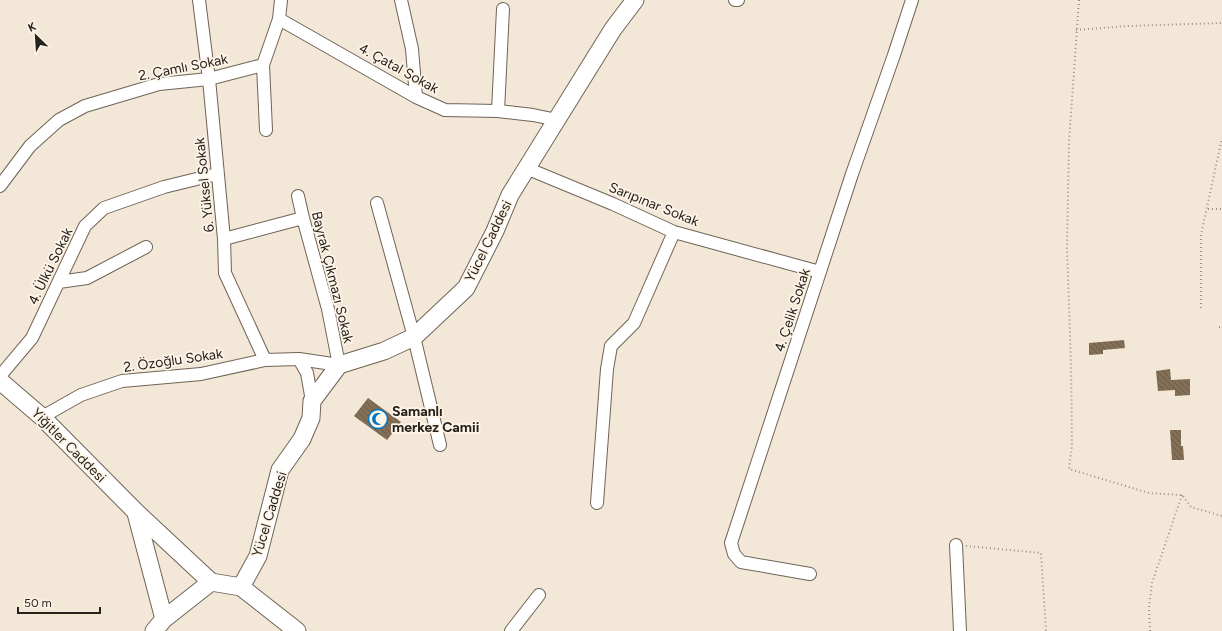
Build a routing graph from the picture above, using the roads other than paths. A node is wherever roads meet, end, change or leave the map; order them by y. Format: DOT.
graph roads {
  1 [pos="199,0"];
  2 [pos="281,0"];
  3 [pos="401,0"];
  4 [pos="635,0"];
  5 [pos="912,0"];
  6 [pos="503,9"];
  7 [pos="279,19"];
  8 [pos="263,65"];
  9 [pos="209,79"];
  10 [pos="416,97"];
  11 [pos="498,111"];
  12 [pos="557,120"];
  13 [pos="266,130"];
  14 [pos="526,168"];
  15 [pos="217,174"];
  16 [pos="0,186"];
  17 [pos="298,196"];
  18 [pos="377,203"];
  19 [pos="303,218"];
  20 [pos="674,232"];
  21 [pos="224,238"];
  22 [pos="146,247"];
  23 [pos="820,272"];
  24 [pos="59,282"];
  25 [pos="414,337"];
  26 [pos="299,359"];
  27 [pos="265,360"];
  28 [pos="338,365"];
  29 [pos="0,376"];
  30 [pos="0,381"];
  31 [pos="312,401"];
  32 [pos="42,417"];
  33 [pos="440,445"];
  34 [pos="597,503"];
  35 [pos="136,512"];
  36 [pos="956,545"];
  37 [pos="810,574"];
  38 [pos="211,582"];
  39 [pos="241,587"];
  40 [pos="539,595"];
  41 [pos="159,625"];
  42 [pos="297,631"];
  43 [pos="511,631"];
  44 [pos="960,631"];
  1 -- 9 [label="street, 6. Yüksel Sokak"];
  2 -- 7 [label="street"];
  3 -- 10 [label="street"];
  4 -- 12 [label="main road, Yücel Caddesi"];
  5 -- 23 [label="street, 4. Çelik Sokak"];
  6 -- 11 [label="street"];
  7 -- 8 [label="street"];
  7 -- 10 [label="street, 4. Çatal Sokak"];
  8 -- 9 [label="street, 2. Çamlı Sokak"];
  8 -- 13 [label="street"];
  9 -- 15 [label="street, 6. Yüksel Sokak"];
  9 -- 16 [label="street, 2. Çamlı Sokak"];
  10 -- 11 [label="street, 4. Çatal Sokak"];
  11 -- 12 [label="street, 4. Çatal Sokak"];
  12 -- 14 [label="main road, Yücel Caddesi"];
  14 -- 20 [label="street, Sarıpınar Sokak"];
  14 -- 25 [label="main road, Yücel Caddesi"];
  15 -- 21 [label="street, 6. Yüksel Sokak"];
  15 -- 24 [label="street, 4. Ülkü Sokak"];
  17 -- 19 [label="street, Bayrak Çıkmazı Sokak"];
  18 -- 25 [label="street"];
  19 -- 21 [label="street"];
  19 -- 28 [label="street, Bayrak Çıkmazı Sokak"];
  20 -- 23 [label="street, Sarıpınar Sokak"];
  20 -- 34 [label="street"];
  21 -- 27 [label="street, 6. Yüksel Sokak"];
  22 -- 24 [label="street"];
  23 -- 37 [label="street, 4. Çelik Sokak"];
  24 -- 29 [label="street, 4. Ülkü Sokak"];
  25 -- 28 [label="main road, Yücel Caddesi"];
  25 -- 33 [label="street"];
  26 -- 27 [label="street, 2. Özoğlu Sokak"];
  26 -- 28 [label="street, 2. Özoğlu Sokak"];
  26 -- 31 [label="street"];
  27 -- 32 [label="street, 2. Özoğlu Sokak"];
  28 -- 31 [label="main road, Yücel Caddesi"];
  30 -- 32 [label="main road, Yiğitler Caddesi"];
  31 -- 39 [label="main road, Yücel Caddesi"];
  32 -- 35 [label="main road, Yiğitler Caddesi"];
  35 -- 38 [label="main road, Yiğitler Caddesi"];
  35 -- 41 [label="main road"];
  36 -- 44 [label="street"];
  38 -- 39 [label="main road"];
  38 -- 41 [label="main road"];
  39 -- 42 [label="main road"];
  40 -- 43 [label="street"];
}
